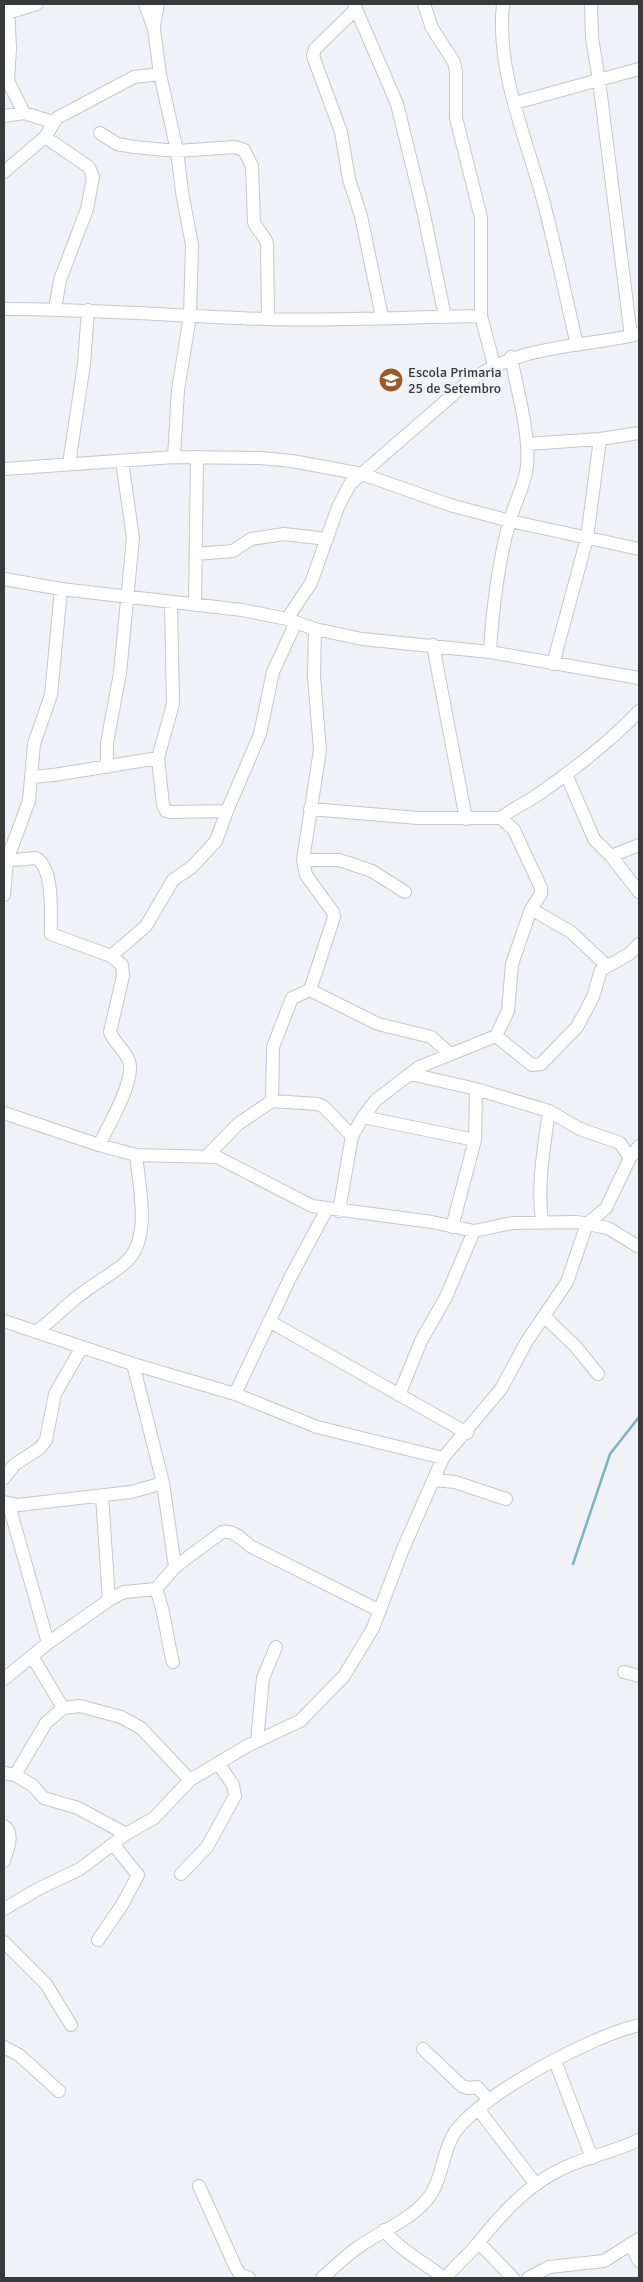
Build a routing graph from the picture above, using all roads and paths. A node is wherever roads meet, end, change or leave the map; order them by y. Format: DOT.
graph roads {
  1 [pos="36,4"];
  2 [pos="146,4"];
  3 [pos="158,4"];
  4 [pos="424,4"];
  5 [pos="503,4"];
  6 [pos="591,4"];
  7 [pos="355,6"];
  8 [pos="7,10"];
  9 [pos="154,29"];
  10 [pos="639,69"];
  11 [pos="160,74"];
  12 [pos="599,80"];
  13 [pos="515,103"];
  14 [pos="24,113"];
  15 [pos="4,116"];
  16 [pos="53,122"];
  17 [pos="100,133"];
  18 [pos="45,137"];
  19 [pos="177,151"];
  20 [pos="4,172"];
  21 [pos="4,309"];
  22 [pos="55,309"];
  23 [pos="88,310"];
  24 [pos="190,316"];
  25 [pos="481,316"];
  26 [pos="382,317"];
  27 [pos="444,317"];
  28 [pos="268,319"];
  29 [pos="635,335"];
  30 [pos="577,345"];
  31 [pos="511,357"];
  32 [pos="494,365"];
  33 [pos="639,433"];
  34 [pos="600,439"];
  35 [pos="527,444"];
  36 [pos="174,457"];
  37 [pos="197,457"];
  38 [pos="122,461"];
  39 [pos="69,464"];
  40 [pos="4,469"];
  41 [pos="362,474"];
  42 [pos="510,521"];
  43 [pos="587,538"];
  44 [pos="327,539"];
  45 [pos="639,548"];
  46 [pos="196,554"];
  47 [pos="4,579"];
  48 [pos="61,589"];
  49 [pos="128,597"];
  50 [pos="171,603"];
  51 [pos="195,605"];
  52 [pos="292,620"];
  53 [pos="315,629"];
  54 [pos="433,645"];
  55 [pos="490,652"];
  56 [pos="553,664"];
  57 [pos="639,678"];
  58 [pos="639,711"];
  59 [pos="158,758"];
  60 [pos="107,767"];
  61 [pos="566,774"];
  62 [pos="31,776"];
  63 [pos="310,809"];
  64 [pos="227,811"];
  65 [pos="501,818"];
  66 [pos="466,819"];
  67 [pos="639,845"];
  68 [pos="611,856"];
  69 [pos="5,860"];
  70 [pos="303,860"];
  71 [pos="405,892"];
  72 [pos="639,892"];
  73 [pos="4,895"];
  74 [pos="531,909"];
  75 [pos="639,944"];
  76 [pos="111,956"];
  77 [pos="606,965"];
  78 [pos="310,990"];
  79 [pos="496,1036"];
  80 [pos="450,1054"];
  81 [pos="411,1074"];
  82 [pos="476,1090"];
  83 [pos="272,1102"];
  84 [pos="549,1111"];
  85 [pos="4,1113"];
  86 [pos="362,1117"];
  87 [pos="352,1136"];
  88 [pos="474,1140"];
  89 [pos="99,1145"];
  90 [pos="639,1146"];
  91 [pos="136,1155"];
  92 [pos="207,1156"];
  93 [pos="630,1158"];
  94 [pos="333,1210"];
  95 [pos="542,1222"];
  96 [pos="587,1224"];
  97 [pos="452,1227"];
  98 [pos="474,1231"];
  99 [pos="639,1247"];
  100 [pos="544,1316"];
  101 [pos="269,1321"];
  102 [pos="5,1324"];
  103 [pos="36,1332"];
  104 [pos="82,1347"];
  105 [pos="133,1364"];
  106 [pos="598,1374"];
  107 [pos="235,1394"];
  108 [pos="399,1395"];
  109 [pos="467,1432"];
  110 [pos="443,1458"];
  111 [pos="4,1478"];
  112 [pos="435,1480"];
  113 [pos="163,1483"];
  114 [pos="102,1496"];
  115 [pos="506,1499"];
  116 [pos="6,1504"];
  117 [pos="175,1567"];
  118 [pos="156,1589"];
  119 [pos="109,1600"];
  120 [pos="380,1611"];
  121 [pos="48,1643"];
  122 [pos="276,1647"];
  123 [pos="32,1656"];
  124 [pos="173,1662"];
  125 [pos="624,1672"];
  126 [pos="639,1676"];
  127 [pos="4,1679"];
  128 [pos="63,1708"];
  129 [pos="257,1741"];
  130 [pos="218,1763"];
  131 [pos="9,1774"];
  132 [pos="190,1780"];
  133 [pos="4,1826"];
  134 [pos="126,1834"];
  135 [pos="113,1844"];
  136 [pos="4,1861"];
  137 [pos="181,1874"];
  138 [pos="4,1909"];
  139 [pos="98,1940"];
  140 [pos="4,1942"];
  141 [pos="71,2025"];
  142 [pos="639,2025"];
  143 [pos="4,2048"];
  144 [pos="423,2049"];
  145 [pos="555,2061"];
  146 [pos="59,2091"];
  147 [pos="488,2100"];
  148 [pos="478,2109"];
  149 [pos="639,2140"];
  150 [pos="592,2158"];
  151 [pos="535,2184"];
  152 [pos="199,2186"];
  153 [pos="384,2230"];
  154 [pos="635,2242"];
  155 [pos="479,2243"];
  156 [pos="639,2261"];
  157 [pos="250,2278"];
  158 [pos="322,2278"];
  159 [pos="445,2278"];
  160 [pos="513,2278"];
  161 [pos="528,2278"];
  1 -- 8 [label="street"];
  2 -- 9 [label="street"];
  3 -- 9 [label="street"];
  4 -- 25 [label="street"];
  5 -- 13 [label="street"];
  6 -- 12 [label="street"];
  7 -- 26 [label="street"];
  7 -- 27 [label="street"];
  8 -- 14 [label="street"];
  9 -- 11 [label="street"];
  10 -- 12 [label="street"];
  11 -- 16 [label="street"];
  11 -- 19 [label="street"];
  12 -- 13 [label="street"];
  12 -- 29 [label="street"];
  13 -- 30 [label="street"];
  14 -- 15 [label="street"];
  14 -- 16 [label="street"];
  16 -- 18 [label="street"];
  17 -- 19 [label="street"];
  18 -- 20 [label="street"];
  18 -- 22 [label="street"];
  19 -- 24 [label="street"];
  19 -- 28 [label="street"];
  21 -- 22 [label="street"];
  22 -- 23 [label="street"];
  23 -- 24 [label="street"];
  23 -- 39 [label="street"];
  24 -- 28 [label="street"];
  24 -- 36 [label="street"];
  25 -- 27 [label="street"];
  25 -- 32 [label="street"];
  26 -- 27 [label="street"];
  26 -- 28 [label="street"];
  29 -- 30 [label="street"];
  30 -- 31 [label="street"];
  31 -- 32 [label="street"];
  31 -- 35 [label="street"];
  32 -- 41 [label="street"];
  33 -- 34 [label="street"];
  34 -- 35 [label="street"];
  34 -- 43 [label="street"];
  35 -- 42 [label="street"];
  36 -- 37 [label="street"];
  36 -- 38 [label="street"];
  37 -- 41 [label="street"];
  37 -- 46 [label="street"];
  38 -- 39 [label="street"];
  38 -- 49 [label="street"];
  39 -- 40 [label="street"];
  41 -- 42 [label="street"];
  41 -- 44 [label="street"];
  42 -- 43 [label="street"];
  42 -- 55 [label="street"];
  43 -- 45 [label="street"];
  43 -- 56 [label="street"];
  44 -- 46 [label="street"];
  44 -- 52 [label="street"];
  46 -- 51 [label="street"];
  47 -- 48 [label="street"];
  48 -- 49 [label="street"];
  48 -- 62 [label="street"];
  49 -- 50 [label="street"];
  49 -- 60 [label="street"];
  50 -- 51 [label="street"];
  50 -- 59 [label="street"];
  51 -- 52 [label="street"];
  52 -- 53 [label="street"];
  52 -- 64 [label="street"];
  53 -- 54 [label="street"];
  53 -- 63 [label="street"];
  54 -- 55 [label="street"];
  54 -- 66 [label="street"];
  55 -- 56 [label="street"];
  56 -- 57 [label="street"];
  58 -- 61 [label="street"];
  59 -- 60 [label="street"];
  59 -- 64 [label="street"];
  60 -- 62 [label="street"];
  61 -- 65 [label="street"];
  61 -- 68 [label="street"];
  62 -- 69 [label="street"];
  63 -- 66 [label="street"];
  63 -- 70 [label="street"];
  64 -- 76 [label="street"];
  65 -- 66 [label="street"];
  65 -- 74 [label="street"];
  67 -- 68 [label="street"];
  68 -- 72 [label="street"];
  69 -- 73 [label="street"];
  69 -- 76 [label="street"];
  70 -- 71 [label="street"];
  70 -- 78 [label="street"];
  74 -- 77 [label="street"];
  74 -- 79 [label="street"];
  75 -- 77 [label="street"];
  76 -- 89 [label="street"];
  77 -- 79 [label="street"];
  78 -- 80 [label="street"];
  78 -- 83 [label="street"];
  79 -- 80 [label="street"];
  80 -- 81 [label="street"];
  81 -- 82 [label="street"];
  81 -- 86 [label="street"];
  82 -- 84 [label="street"];
  82 -- 88 [label="street"];
  83 -- 87 [label="street"];
  83 -- 92 [label="street"];
  84 -- 93 [label="street"];
  84 -- 95 [label="street"];
  85 -- 89 [label="street"];
  86 -- 87 [label="street"];
  86 -- 88 [label="street"];
  87 -- 94 [label="street"];
  88 -- 97 [label="street"];
  89 -- 91 [label="street"];
  90 -- 93 [label="street"];
  91 -- 92 [label="street"];
  91 -- 103 [label="street"];
  92 -- 94 [label="street"];
  93 -- 96 [label="street"];
  94 -- 97 [label="street"];
  94 -- 101 [label="street"];
  95 -- 96 [label="street"];
  95 -- 98 [label="street"];
  96 -- 99 [label="street"];
  96 -- 100 [label="street"];
  97 -- 98 [label="street"];
  98 -- 108 [label="street"];
  100 -- 106 [label="street"];
  100 -- 109 [label="street"];
  101 -- 107 [label="street"];
  101 -- 108 [label="street"];
  102 -- 103 [label="street"];
  103 -- 104 [label="street"];
  104 -- 105 [label="street"];
  104 -- 111 [label="street"];
  105 -- 107 [label="street"];
  105 -- 113 [label="street"];
  107 -- 110 [label="street"];
  108 -- 109 [label="street"];
  109 -- 110 [label="street"];
  110 -- 112 [label="street"];
  112 -- 115 [label="street"];
  112 -- 120 [label="street"];
  113 -- 114 [label="street"];
  113 -- 117 [label="street"];
  114 -- 116 [label="street"];
  114 -- 119 [label="street"];
  116 -- 121 [label="street"];
  117 -- 118 [label="street"];
  117 -- 120 [label="street"];
  118 -- 119 [label="street"];
  118 -- 124 [label="street"];
  119 -- 121 [label="street"];
  120 -- 129 [label="street"];
  121 -- 123 [label="street"];
  122 -- 129 [label="street"];
  123 -- 127 [label="street"];
  123 -- 128 [label="street"];
  125 -- 126 [label="street"];
  128 -- 131 [label="street"];
  128 -- 132 [label="street"];
  129 -- 130 [label="street"];
  130 -- 132 [label="street"];
  130 -- 137 [label="street"];
  131 -- 134 [label="street"];
  132 -- 134 [label="street"];
  133 -- 136 [label="street"];
  134 -- 135 [label="street"];
  135 -- 138 [label="street"];
  135 -- 139 [label="street"];
  140 -- 141 [label="street"];
  142 -- 145 [label="street"];
  143 -- 146 [label="street"];
  144 -- 147 [label="street"];
  145 -- 147 [label="street"];
  145 -- 150 [label="street"];
  147 -- 148 [label="street"];
  148 -- 151 [label="street"];
  148 -- 153 [label="street"];
  149 -- 150 [label="street"];
  150 -- 151 [label="street"];
  151 -- 155 [label="street"];
  152 -- 157 [label="street"];
  153 -- 158 [label="street"];
  153 -- 159 [label="street"];
  154 -- 156 [label="street"];
  154 -- 161 [label="street"];
  155 -- 159 [label="street"];
  155 -- 160 [label="street"];
}
